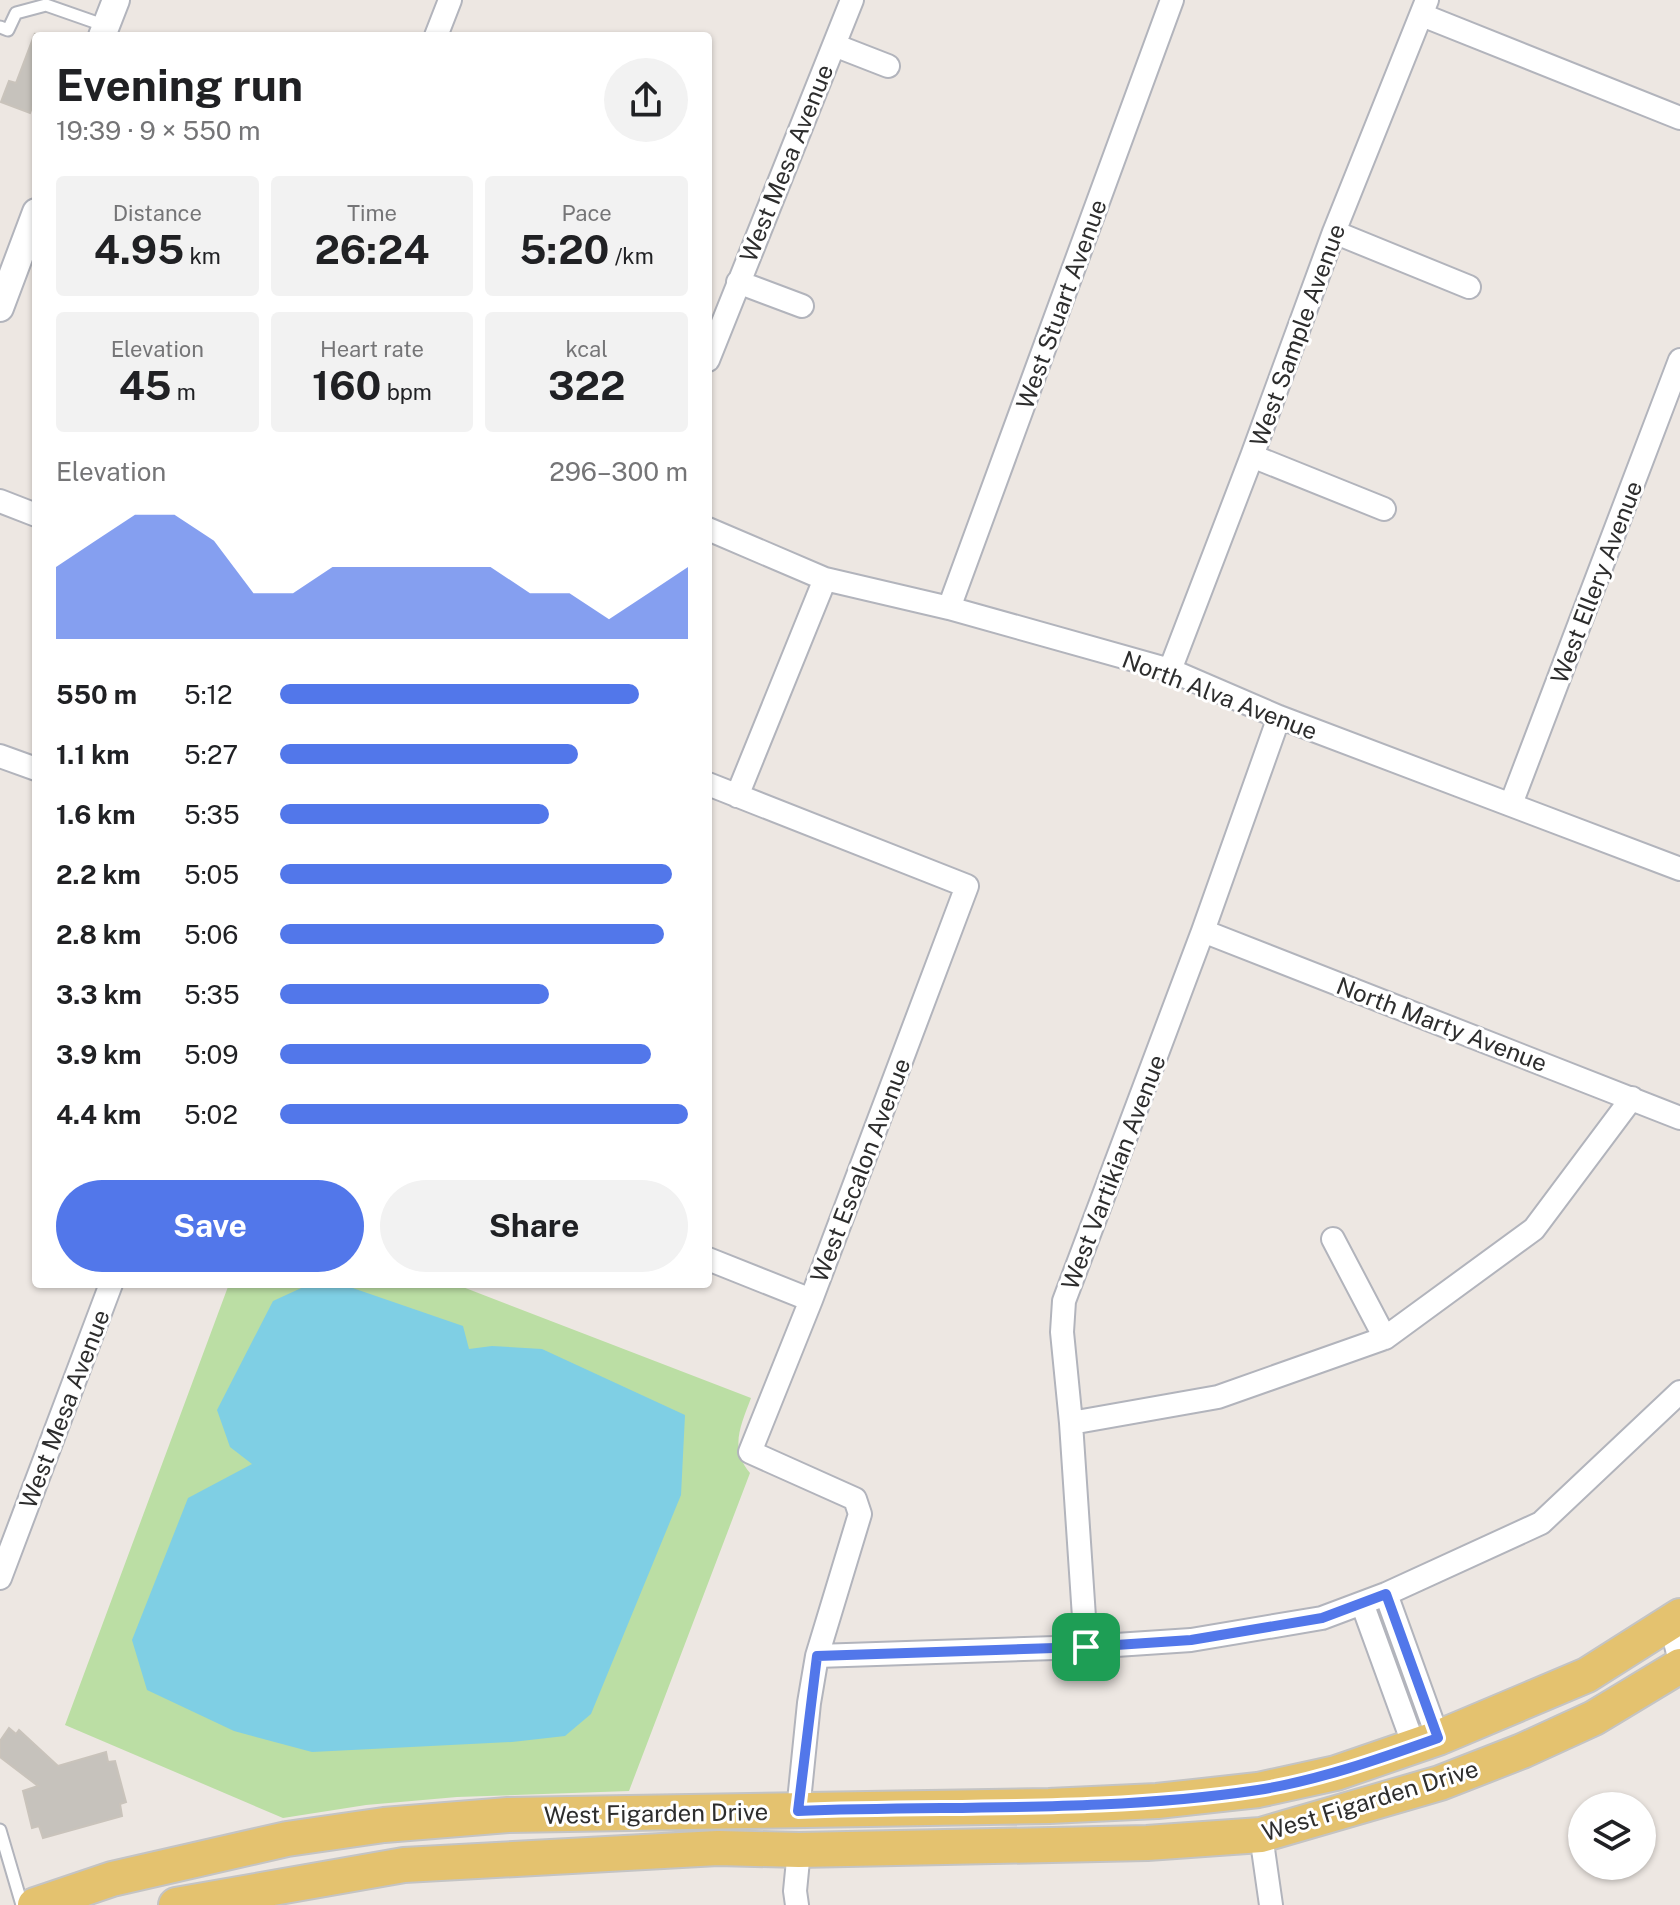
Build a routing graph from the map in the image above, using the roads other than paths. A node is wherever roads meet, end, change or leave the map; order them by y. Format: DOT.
graph roads {
  1 [pos="116,0"];
  2 [pos="450,0"];
  3 [pos="852,0"];
  4 [pos="1172,0"];
  5 [pos="1424,8"];
  6 [pos="0,27"];
  7 [pos="104,31"];
  8 [pos="438,32"];
  9 [pos="834,45"];
  10 [pos="888,66"];
  11 [pos="1680,118"];
  12 [pos="32,223"];
  13 [pos="1334,232"];
  14 [pos="738,282"];
  15 [pos="1469,287"];
  16 [pos="802,306"];
  17 [pos="0,308"];
  18 [pos="712,350"];
  19 [pos="1680,360"];
  20 [pos="1252,456"];
  21 [pos="0,501"];
  22 [pos="1384,509"];
  23 [pos="32,513"];
  24 [pos="712,531"];
  25 [pos="825,579"];
  26 [pos="949,608"];
  27 [pos="1170,670"];
  28 [pos="1279,717"];
  29 [pos="0,756"];
  30 [pos="32,768"];
  31 [pos="712,786"];
  32 [pos="737,796"];
  33 [pos="1511,804"];
  34 [pos="1680,869"];
  35 [pos="1203,931"];
  36 [pos="1632,1098"];
  37 [pos="1680,1118"];
  38 [pos="1333,1239"];
  39 [pos="712,1261"];
  40 [pos="109,1288"];
  41 [pos="811,1300"];
  42 [pos="1385,1338"];
  43 [pos="1680,1392"];
  44 [pos="1071,1423"];
  45 [pos="8,1533"];
  46 [pos="0,1578"];
  47 [pos="1386,1594"];
  48 [pos="1362,1603"];
  49 [pos="1677,1630"];
  50 [pos="1086,1647"];
  51 [pos="817,1656"];
  52 [pos="1680,1666"];
  53 [pos="1426,1742"];
  54 [pos="1368,1805"];
  55 [pos="867,1808"];
  56 [pos="798,1811"];
  57 [pos="0,1830"];
  58 [pos="1261,1835"];
  59 [pos="718,1848"];
  60 [pos="799,1850"];
  61 [pos="305,1892"];
  62 [pos="22,1905"];
  63 [pos="35,1905"];
  64 [pos="176,1905"];
  65 [pos="797,1905"];
  66 [pos="1271,1905"];
  1 -- 7 [label="street"];
  2 -- 8 [label="street"];
  3 -- 9 [label="street, West Mesa Avenue"];
  4 -- 26 [label="street, West Stuart Avenue"];
  5 -- 11 [label="street"];
  5 -- 13 [label="street, West Sample Avenue"];
  6 -- 7 [label="lane"];
  9 -- 10 [label="street, West Mesa Avenue"];
  9 -- 14 [label="street, West Mesa Avenue"];
  12 -- 17 [label="street"];
  13 -- 15 [label="street"];
  13 -- 20 [label="street, West Sample Avenue"];
  14 -- 16 [label="street, West Mesa Avenue"];
  14 -- 18 [label="street, West Mesa Avenue"];
  19 -- 33 [label="street, West Ellery Avenue"];
  20 -- 22 [label="street"];
  20 -- 27 [label="street, West Sample Avenue"];
  21 -- 23 [label="street"];
  24 -- 25 [label="street, North Alva Avenue"];
  25 -- 26 [label="street, North Alva Avenue"];
  25 -- 32 [label="street"];
  26 -- 27 [label="street, North Alva Avenue"];
  27 -- 28 [label="street, North Alva Avenue"];
  28 -- 33 [label="street, North Alva Avenue"];
  28 -- 35 [label="street, West Vartikian Avenue"];
  29 -- 30 [label="street"];
  31 -- 32 [label="street"];
  32 -- 41 [label="street, West Escalon Avenue"];
  33 -- 34 [label="street, North Alva Avenue"];
  35 -- 36 [label="street, North Marty Avenue"];
  35 -- 44 [label="street, West Vartikian Avenue"];
  36 -- 37 [label="street, North Marty Avenue"];
  36 -- 42 [label="street"];
  38 -- 42 [label="street"];
  39 -- 41 [label="street"];
  40 -- 45 [label="street, West Mesa Avenue"];
  41 -- 51 [label="street, West Escalon Avenue"];
  42 -- 44 [label="street"];
  43 -- 47 [label="street"];
  44 -- 50 [label="street, West Vartikian Avenue"];
  45 -- 46 [label="street, West Mesa Avenue"];
  47 -- 48 [label="street"];
  47 -- 53 [label="street"];
  48 -- 50 [label="street"];
  48 -- 53 [label="street"];
  49 -- 53 [label="main road, West Figarden Drive"];
  50 -- 51 [label="street"];
  51 -- 56 [label="street"];
  52 -- 54 [label="main road, West Figarden Drive"];
  53 -- 54 [label="main road"];
  53 -- 55 [label="main road, West Figarden Drive"];
  54 -- 58 [label="main road, West Figarden Drive"];
  55 -- 56 [label="main road, West Figarden Drive"];
  55 -- 60 [label="main road"];
  56 -- 59 [label="main road"];
  56 -- 63 [label="main road, West Figarden Drive"];
  57 -- 62 [label="lane"];
  58 -- 60 [label="main road, West Figarden Drive"];
  58 -- 66 [label="street"];
  59 -- 60 [label="main road, West Figarden Drive"];
  59 -- 61 [label="main road, West Figarden Drive"];
  60 -- 65 [label="street"];
  61 -- 64 [label="main road, West Figarden Drive"];
}
